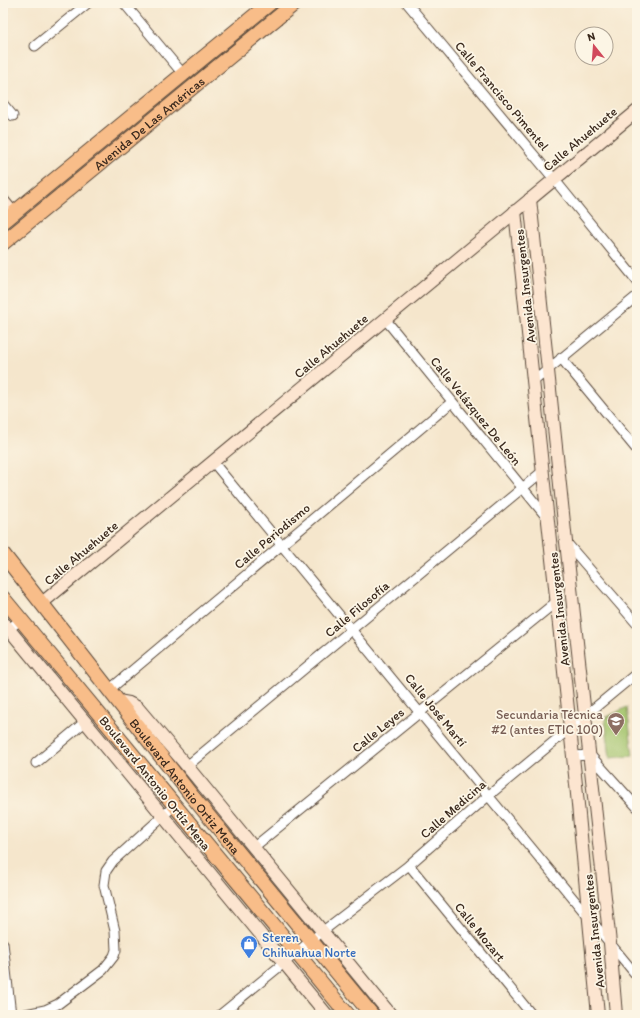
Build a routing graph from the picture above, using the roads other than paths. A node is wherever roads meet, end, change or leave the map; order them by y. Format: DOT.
graph roads {
  1 [pos="88,3"];
  2 [pos="124,3"];
  3 [pos="294,3"];
  4 [pos="407,3"];
  5 [pos="268,4"];
  6 [pos="35,46"];
  7 [pos="182,74"];
  8 [pos="3,104"];
  9 [pos="637,111"];
  10 [pos="14,116"];
  11 [pos="554,179"];
  12 [pos="530,199"];
  13 [pos="3,201"];
  14 [pos="515,211"];
  15 [pos="8,218"];
  16 [pos="3,243"];
  17 [pos="637,281"];
  18 [pos="637,296"];
  19 [pos="385,319"];
  20 [pos="561,358"];
  21 [pos="548,369"];
  22 [pos="534,381"];
  23 [pos="452,402"];
  24 [pos="637,450"];
  25 [pos="213,462"];
  26 [pos="543,471"];
  27 [pos="523,488"];
  28 [pos="548,519"];
  29 [pos="566,542"];
  30 [pos="282,545"];
  31 [pos="3,554"];
  32 [pos="3,598"];
  33 [pos="556,602"];
  34 [pos="42,603"];
  35 [pos="20,620"];
  36 [pos="637,624"];
  37 [pos="5,628"];
  38 [pos="352,630"];
  39 [pos="637,673"];
  40 [pos="109,690"];
  41 [pos="118,701"];
  42 [pos="420,712"];
  43 [pos="585,716"];
  44 [pos="86,721"];
  45 [pos="570,728"];
  46 [pos="590,755"];
  47 [pos="573,756"];
  48 [pos="36,763"];
  49 [pos="187,766"];
  50 [pos="488,796"];
  51 [pos="637,807"];
  52 [pos="169,811"];
  53 [pos="254,847"];
  54 [pos="409,865"];
  55 [pos="589,918"];
  56 [pos="323,931"];
  57 [pos="312,941"];
  58 [pos="3,943"];
  59 [pos="610,943"];
  60 [pos="296,953"];
  61 [pos="285,963"];
  62 [pos="637,976"];
  63 [pos="11,1015"];
  64 [pos="21,1015"];
  65 [pos="220,1015"];
  66 [pos="327,1015"];
  67 [pos="348,1015"];
  68 [pos="372,1015"];
  69 [pos="391,1015"];
  70 [pos="532,1015"];
  71 [pos="598,1015"];
  72 [pos="616,1015"];
  1 -- 6 [label="street"];
  2 -- 7 [label="street"];
  3 -- 16 [label="main road, Avenida De Las Américas"];
  4 -- 11 [label="street, Calle Francisco Pimentel"];
  5 -- 7 [label="main road, Avenida De Las Américas"];
  7 -- 15 [label="main road, Avenida De Las Américas"];
  8 -- 10 [label="street"];
  9 -- 11 [label="street, Calle Ahuehuete"];
  11 -- 12 [label="street, Calle Ahuehuete"];
  11 -- 17 [label="street, Calle Francisco Pimentel"];
  12 -- 14 [label="street, Calle Ahuehuete"];
  12 -- 21 [label="street, Avenida Insurgentes"];
  13 -- 15 [label="street"];
  14 -- 19 [label="street, Calle Ahuehuete"];
  14 -- 22 [label="street, Avenida Insurgentes"];
  18 -- 20 [label="street"];
  19 -- 23 [label="street, Calle Velázquez De León"];
  19 -- 25 [label="street, Calle Ahuehuete"];
  20 -- 21 [label="street"];
  20 -- 24 [label="street"];
  21 -- 22 [label="street"];
  21 -- 29 [label="street, Avenida Insurgentes"];
  22 -- 26 [label="street, Avenida Insurgentes"];
  23 -- 27 [label="street, Calle Velázquez De León"];
  23 -- 30 [label="street, Calle Periodismo"];
  25 -- 30 [label="street, Calle José Martí"];
  25 -- 34 [label="street, Calle Ahuehuete"];
  26 -- 27 [label="street, Calle Filosofía"];
  26 -- 28 [label="street, Avenida Insurgentes"];
  27 -- 28 [label="street, Calle Velázquez De León"];
  27 -- 38 [label="street, Calle Filosofía"];
  28 -- 33 [label="street, Avenida Insurgentes"];
  29 -- 36 [label="street"];
  29 -- 43 [label="street, Avenida Insurgentes"];
  30 -- 38 [label="street, Calle José Martí"];
  30 -- 40 [label="street, Calle Periodismo"];
  31 -- 34 [label="main road, Boulevard Antonio Ortiz Mena"];
  32 -- 35 [label="main road, Boulevard Antonio Ortiz Mena"];
  33 -- 42 [label="street, Calle Leyes"];
  33 -- 45 [label="street, Avenida Insurgentes"];
  34 -- 40 [label="main road, Boulevard Antonio Ortiz Mena"];
  35 -- 37 [label="street"];
  35 -- 52 [label="main road, Boulevard Antonio Ortiz Mena"];
  37 -- 44 [label="street, Boulevard Antonio Ortíz Mena"];
  38 -- 42 [label="street, Calle José Martí"];
  38 -- 49 [label="street, Calle Filosofía"];
  39 -- 43 [label="street, Calle Medicina"];
  40 -- 41 [label="main road, Boulevard Antonio Ortiz Mena"];
  41 -- 49 [label="street"];
  41 -- 57 [label="main road, Boulevard Antonio Ortiz Mena"];
  42 -- 50 [label="street, Calle José Martí"];
  42 -- 53 [label="street, Calle Leyes"];
  43 -- 45 [label="street, Calle Medicina"];
  43 -- 46 [label="street, Avenida Insurgentes"];
  44 -- 48 [label="street"];
  44 -- 52 [label="street, Boulevard Antonio Ortíz Mena"];
  45 -- 47 [label="street, Avenida Insurgentes"];
  45 -- 50 [label="street, Calle Medicina"];
  46 -- 47 [label="street"];
  46 -- 51 [label="street"];
  46 -- 59 [label="street, Avenida Insurgentes"];
  47 -- 55 [label="street, Avenida Insurgentes"];
  49 -- 53 [label="street"];
  50 -- 54 [label="street, Calle Medicina"];
  50 -- 55 [label="street, Calle José Martí"];
  52 -- 60 [label="main road, Boulevard Antonio Ortiz Mena"];
  52 -- 61 [label="street, Boulevard Antonio Ortíz Mena"];
  52 -- 64 [label="street"];
  53 -- 56 [label="street"];
  54 -- 56 [label="street, Calle Medicina"];
  54 -- 70 [label="street, Calle Mozart"];
  55 -- 59 [label="street, Calle José Martí"];
  55 -- 71 [label="street, Avenida Insurgentes"];
  56 -- 57 [label="street, Calle Medicina"];
  56 -- 69 [label="street"];
  57 -- 60 [label="street, Calle Medicina"];
  57 -- 68 [label="main road, Boulevard Antonio Ortiz Mena"];
  58 -- 63 [label="street"];
  59 -- 62 [label="street, Calle José Martí"];
  59 -- 72 [label="street, Avenida Insurgentes"];
  60 -- 61 [label="street, Calle Medicina"];
  60 -- 67 [label="main road, Boulevard Antonio Ortiz Mena"];
  61 -- 65 [label="street, Calle Medicina"];
  61 -- 66 [label="street, Boulevard Antonio Ortíz Mena"];
}
